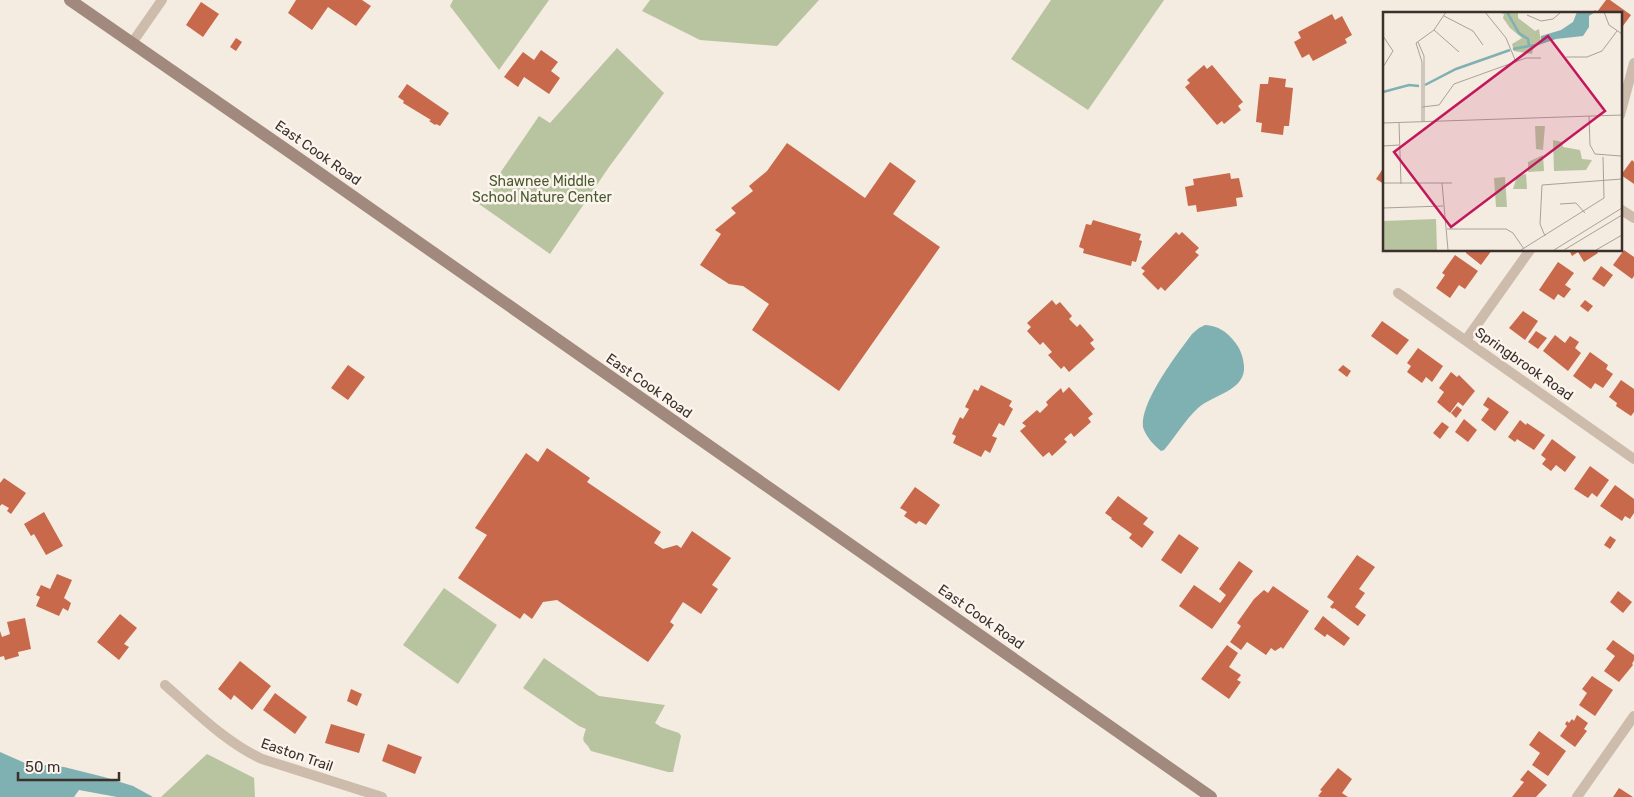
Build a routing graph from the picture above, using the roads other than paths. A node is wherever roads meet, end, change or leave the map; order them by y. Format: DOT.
graph roads {
  1 [pos="70,0"];
  2 [pos="162,0"];
  3 [pos="132,43"];
  4 [pos="1634,63"];
  5 [pos="1622,108"];
  6 [pos="1622,210"];
  7 [pos="1634,218"];
  8 [pos="1529,251"];
  9 [pos="1398,293"];
  10 [pos="1466,340"];
  11 [pos="1634,459"];
  12 [pos="164,685"];
  13 [pos="1634,716"];
  14 [pos="351,792"];
  15 [pos="382,797"];
  16 [pos="1211,797"];
  17 [pos="1577,797"];
  1 -- 3 [label="main road, East Cook Road"];
  2 -- 3 [label="street"];
  3 -- 16 [label="main road, East Cook Road"];
  4 -- 5 [label="street"];
  6 -- 7 [label="street"];
  8 -- 10 [label="street"];
  9 -- 10 [label="street, Springbrook Road"];
  10 -- 11 [label="street, Springbrook Road"];
  12 -- 14 [label="street, Easton Trail"];
  13 -- 17 [label="street"];
  14 -- 15 [label="street, Easton Trail"];
}
